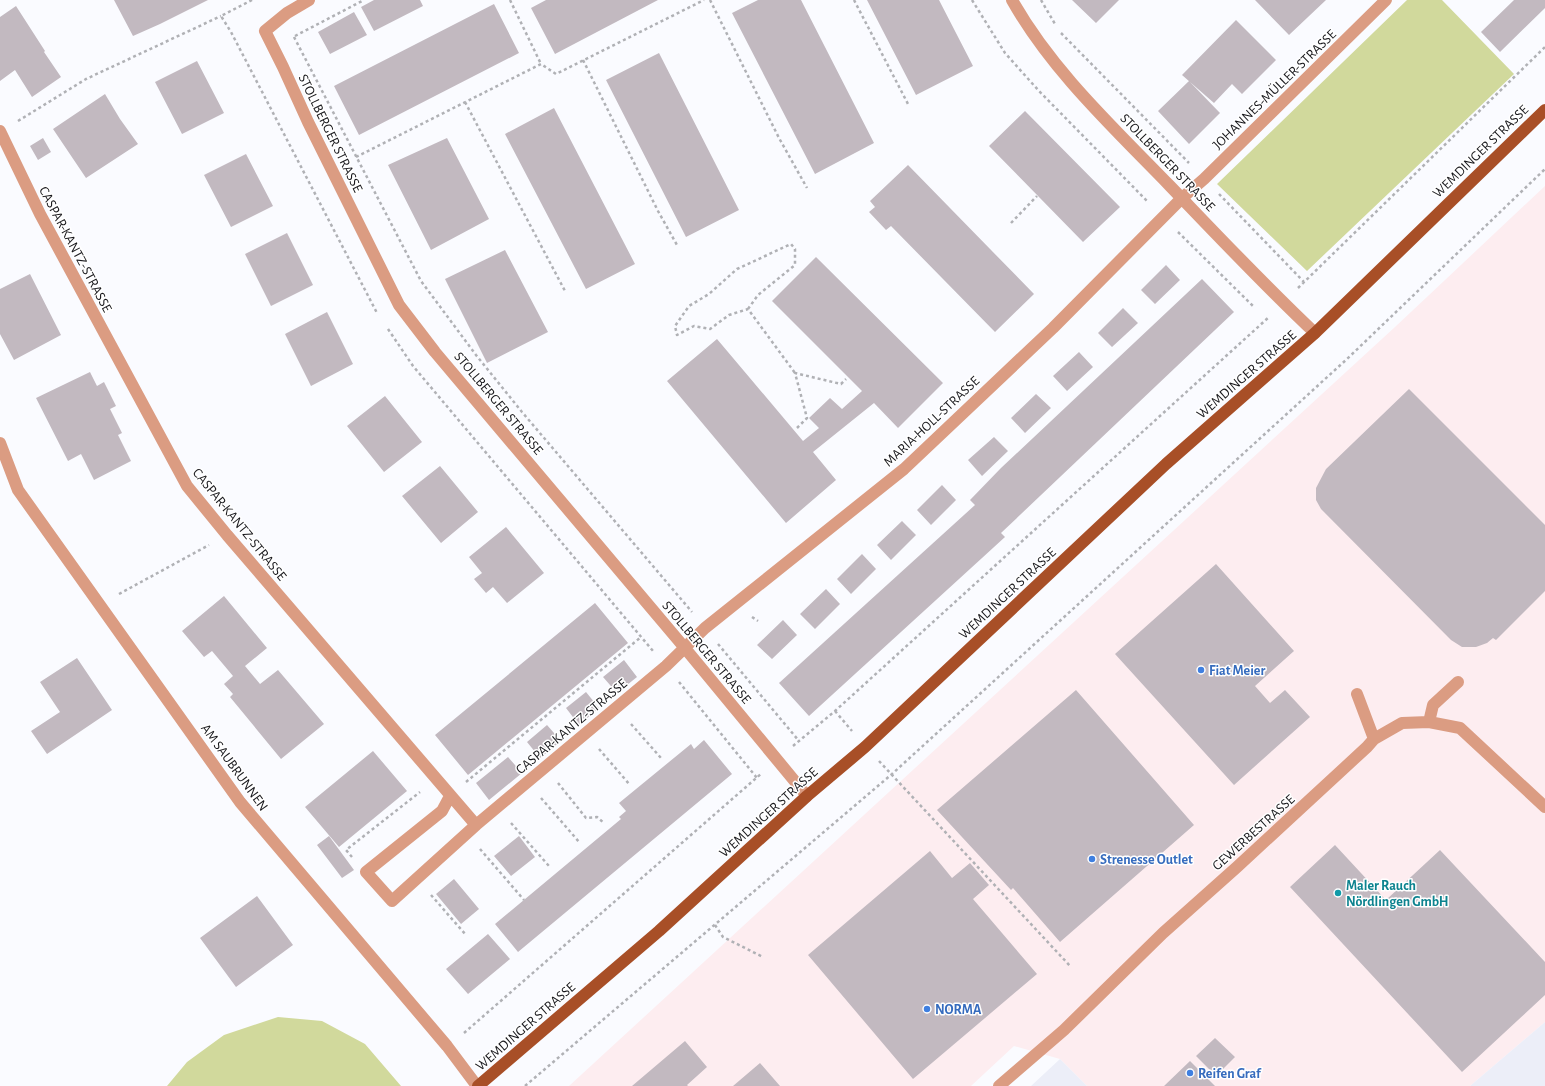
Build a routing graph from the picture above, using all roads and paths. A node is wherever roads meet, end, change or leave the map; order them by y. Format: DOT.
graph roads {
  1 [pos="310,0"];
  2 [pos="510,0"];
  3 [pos="704,0"];
  4 [pos="710,0"];
  5 [pos="854,0"];
  6 [pos="972,0"];
  7 [pos="1012,0"];
  8 [pos="1041,0"];
  9 [pos="1386,0"];
  10 [pos="221,16"];
  11 [pos="294,37"];
  12 [pos="1545,47"];
  13 [pos="583,60"];
  14 [pos="541,64"];
  15 [pos="464,102"];
  16 [pos="908,104"];
  17 [pos="1545,110"];
  18 [pos="0,131"];
  19 [pos="356,157"];
  20 [pos="1545,169"];
  21 [pos="1204,179"];
  22 [pos="807,188"];
  23 [pos="1037,196"];
  24 [pos="1182,198"];
  25 [pos="1162,217"];
  26 [pos="1011,223"];
  27 [pos="676,245"];
  28 [pos="1304,282"];
  29 [pos="565,291"];
  30 [pos="1283,303"];
  31 [pos="1256,308"];
  32 [pos="748,309"];
  33 [pos="1315,333"];
  34 [pos="795,373"];
  35 [pos="846,379"];
  36 [pos="797,428"];
  37 [pos="0,443"];
  38 [pos="227,535"];
  39 [pos="99,605"];
  40 [pos="705,628"];
  41 [pos="642,637"];
  42 [pos="684,647"];
  43 [pos="1458,682"];
  44 [pos="1357,694"];
  45 [pos="617,707"];
  46 [pos="835,711"];
  47 [pos="1429,722"];
  48 [pos="585,733"];
  49 [pos="1374,739"];
  50 [pos="799,741"];
  51 [pos="864,747"];
  52 [pos="660,758"];
  53 [pos="776,760"];
  54 [pos="545,767"];
  55 [pos="892,774"];
  56 [pos="528,782"];
  57 [pos="630,785"];
  58 [pos="450,796"];
  59 [pos="807,796"];
  60 [pos="498,807"];
  61 [pos="1545,807"];
  62 [pos="442,811"];
  63 [pos="604,823"];
  64 [pos="476,825"];
  65 [pos="466,833"];
  66 [pos="580,843"];
  67 [pos="549,866"];
  68 [pos="366,872"];
  69 [pos="416,878"];
  70 [pos="524,900"];
  71 [pos="716,925"];
  72 [pos="466,935"];
  73 [pos="763,957"];
  74 [pos="1071,967"];
  75 [pos="447,1046"];
  76 [pos="478,1086"];
  77 [pos="525,1086"];
  78 [pos="999,1086"];
  1 -- 42 [label="street, STOLLBERGER STRASSE"];
  2 -- 14 [label="path"];
  3 -- 13 [label="path"];
  4 -- 22 [label="path"];
  5 -- 16 [label="path"];
  6 -- 25 [label="path"];
  7 -- 24 [label="street, STOLLBERGER STRASSE"];
  8 -- 21 [label="path"];
  9 -- 21 [label="street, JOHANNES-MÜLLER-STRASSE"];
  10 -- 18 [label="path"];
  11 -- 19 [label="path"];
  12 -- 28 [label="path"];
  13 -- 14 [label="path"];
  13 -- 27 [label="path"];
  14 -- 15 [label="path"];
  15 -- 19 [label="path"];
  15 -- 29 [label="path"];
  17 -- 33 [label="main road, WEMDINGER STRASSE"];
  18 -- 38 [label="street, CASPAR-KANTZ-STRASSE"];
  19 -- 40 [label="path"];
  20 -- 55 [label="path"];
  21 -- 24 [label="street, JOHANNES-MÜLLER-STRASSE"];
  21 -- 28 [label="path"];
  23 -- 26 [label="path"];
  24 -- 25 [label="street, MARIA-HOLL-STRASSE"];
  24 -- 30 [label="street, STOLLBERGER STRASSE"];
  25 -- 31 [label="path"];
  25 -- 40 [label="street, MARIA-HOLL-STRASSE"];
  28 -- 30 [label="path"];
  30 -- 33 [label="street, STOLLBERGER STRASSE"];
  30 -- 46 [label="path"];
  32 -- 32 [label="path"];
  32 -- 34 [label="path"];
  33 -- 51 [label="main road, WEMDINGER STRASSE"];
  34 -- 35 [label="path"];
  34 -- 36 [label="path"];
  37 -- 39 [label="street, AM SAUBRUNNEN"];
  38 -- 39 [label="path"];
  38 -- 58 [label="street, CASPAR-KANTZ-STRASSE"];
  39 -- 75 [label="street, AM SAUBRUNNEN"];
  40 -- 42 [label="street, MARIA-HOLL-STRASSE"];
  40 -- 50 [label="path"];
  41 -- 58 [label="path"];
  42 -- 45 [label="street, CASPAR-KANTZ-STRASSE"];
  42 -- 53 [label="street, STOLLBERGER STRASSE"];
  43 -- 47 [label="street"];
  44 -- 49 [label="street"];
  45 -- 48 [label="street, CASPAR-KANTZ-STRASSE"];
  45 -- 52 [label="path"];
  46 -- 50 [label="path"];
  46 -- 51 [label="path"];
  47 -- 49 [label="street, GEWERBESTRASSE"];
  47 -- 61 [label="street, GEWERBESTRASSE"];
  48 -- 54 [label="street, CASPAR-KANTZ-STRASSE"];
  48 -- 57 [label="path"];
  49 -- 78 [label="street, GEWERBESTRASSE"];
  50 -- 53 [label="path"];
  51 -- 55 [label="path"];
  51 -- 59 [label="main road, WEMDINGER STRASSE"];
  53 -- 59 [label="street, STOLLBERGER STRASSE"];
  53 -- 75 [label="path"];
  54 -- 56 [label="street, CASPAR-KANTZ-STRASSE"];
  54 -- 63 [label="path"];
  55 -- 71 [label="path"];
  55 -- 74 [label="path"];
  56 -- 60 [label="street, CASPAR-KANTZ-STRASSE"];
  56 -- 66 [label="path"];
  58 -- 62 [label="street"];
  58 -- 64 [label="street, CASPAR-KANTZ-STRASSE"];
  59 -- 76 [label="main road, WEMDINGER STRASSE"];
  60 -- 64 [label="street, CASPAR-KANTZ-STRASSE"];
  60 -- 67 [label="path"];
  62 -- 68 [label="street"];
  62 -- 68 [label="path"];
  64 -- 65 [label="street, CASPAR-KANTZ-STRASSE"];
  65 -- 69 [label="street, CASPAR-KANTZ-STRASSE"];
  65 -- 70 [label="path"];
  68 -- 69 [label="street, CASPAR-KANTZ-STRASSE"];
  69 -- 72 [label="path"];
  71 -- 73 [label="path"];
  71 -- 77 [label="path"];
  75 -- 76 [label="street, AM SAUBRUNNEN"];
}
